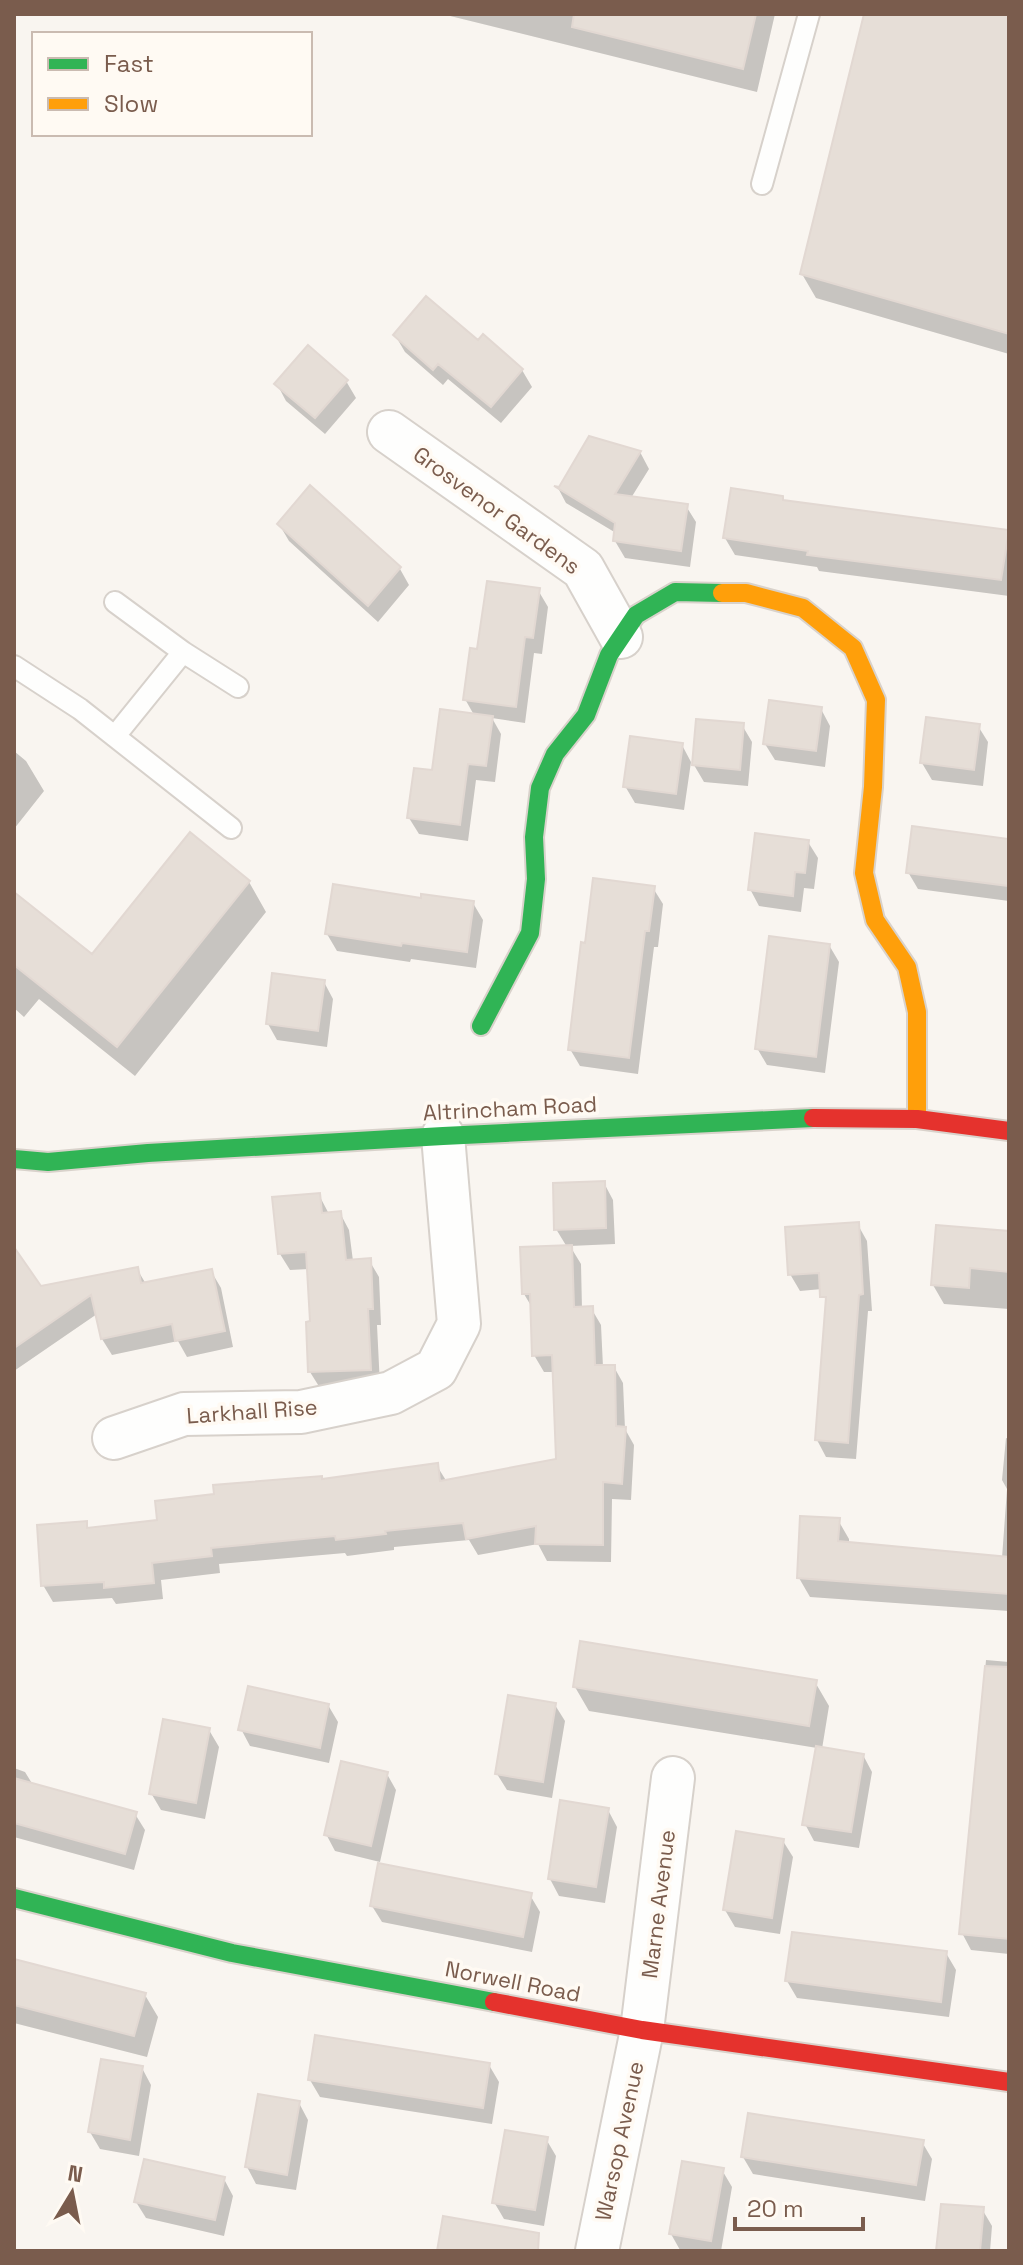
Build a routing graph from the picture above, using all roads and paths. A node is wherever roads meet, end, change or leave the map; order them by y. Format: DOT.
graph roads {
  1 [pos="809,14"];
  2 [pos="762,184"];
  3 [pos="389,432"];
  4 [pos="115,602"];
  5 [pos="621,637"];
  6 [pos="183,652"];
  7 [pos="14,666"];
  8 [pos="238,687"];
  9 [pos="115,736"];
  10 [pos="231,828"];
  11 [pos="481,1026"];
  12 [pos="917,1119"];
  13 [pos="1009,1131"];
  14 [pos="443,1136"];
  15 [pos="14,1159"];
  16 [pos="114,1438"];
  17 [pos="673,1778"];
  18 [pos="14,1898"];
  19 [pos="642,2030"];
  20 [pos="1009,2082"];
  21 [pos="597,2251"];
  1 -- 2 [label="lane"];
  3 -- 5 [label="street, Grosvenor Gardens"];
  4 -- 6 [label="lane"];
  5 -- 11 [label="street"];
  5 -- 12 [label="street"];
  6 -- 8 [label="lane"];
  6 -- 9 [label="lane"];
  7 -- 9 [label="lane"];
  9 -- 10 [label="lane"];
  12 -- 13 [label="street, Altrincham Road"];
  12 -- 14 [label="street, Altrincham Road"];
  14 -- 15 [label="street, Altrincham Road"];
  14 -- 16 [label="street, Larkhall Rise"];
  17 -- 19 [label="street, Marne Avenue"];
  18 -- 19 [label="street, Norwell Road"];
  19 -- 20 [label="street, Norwell Road"];
  19 -- 21 [label="street, Warsop Avenue"];
}
